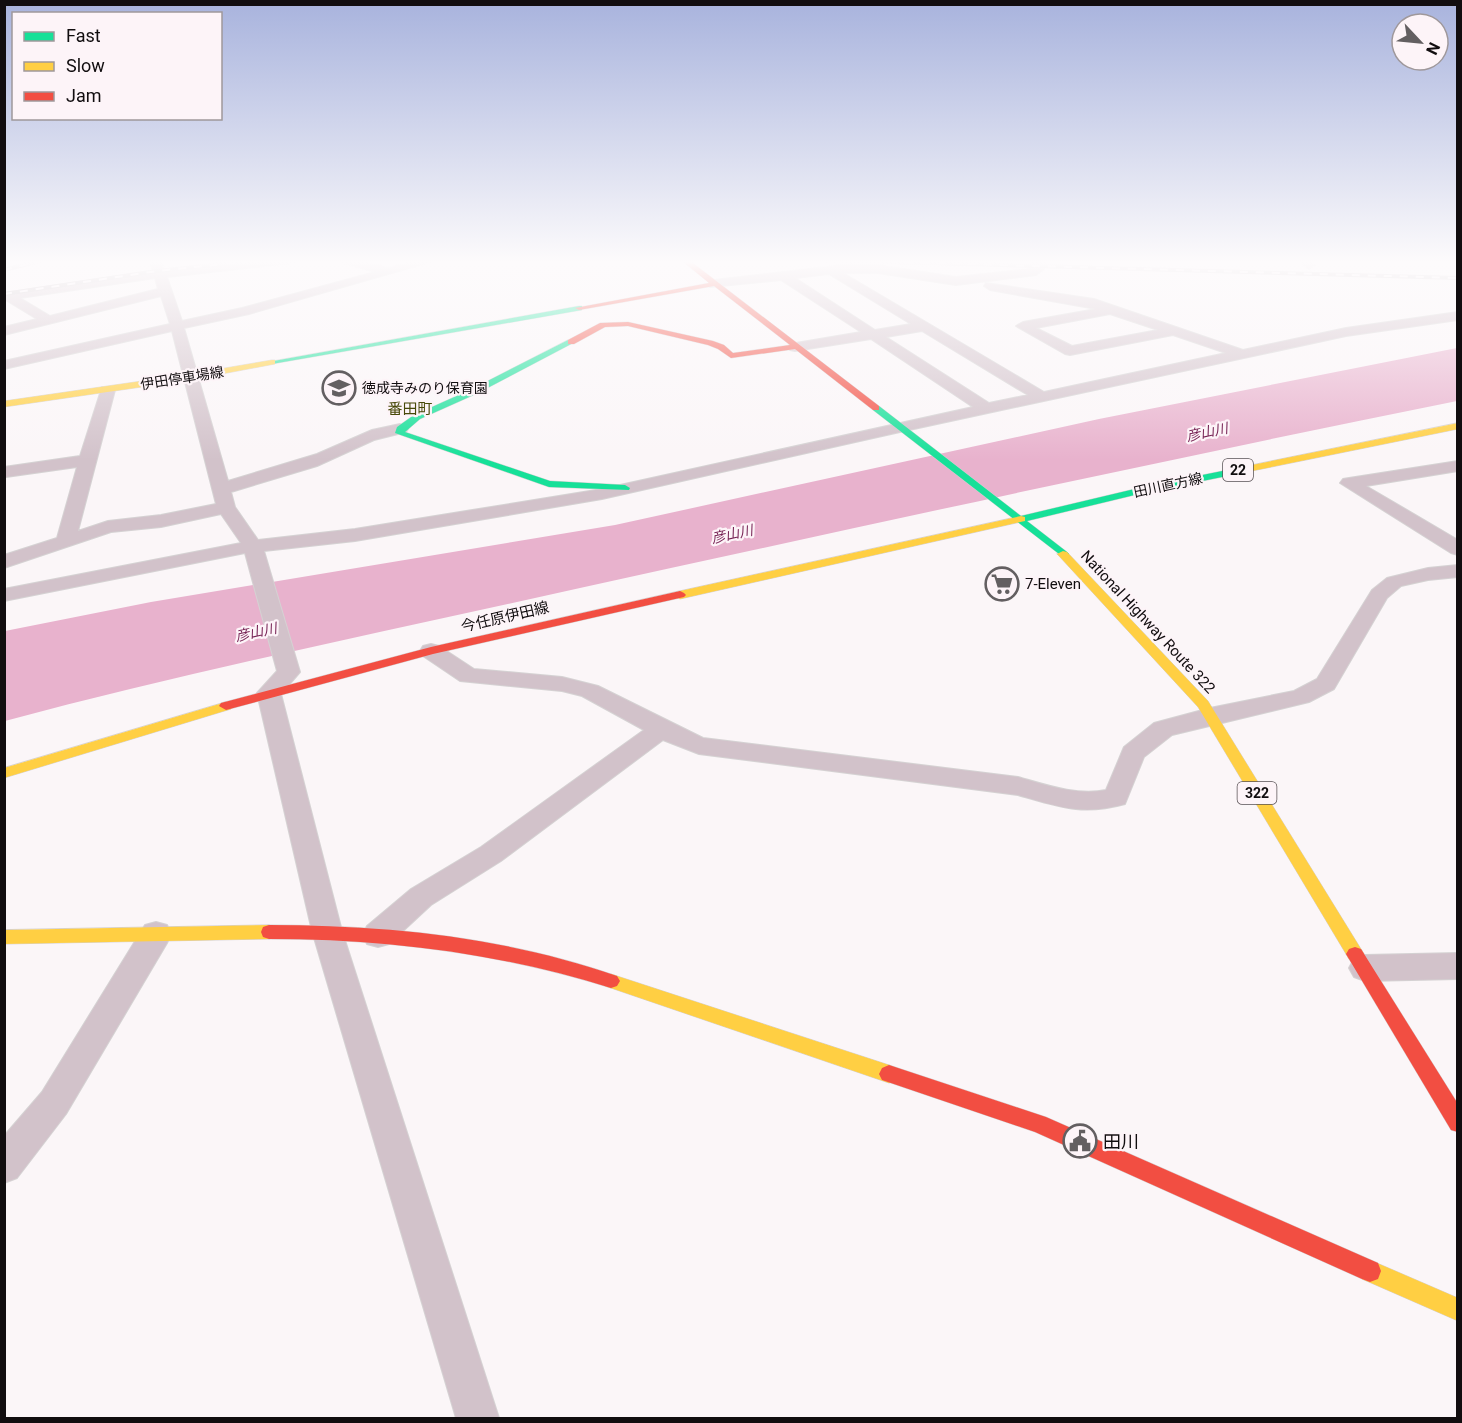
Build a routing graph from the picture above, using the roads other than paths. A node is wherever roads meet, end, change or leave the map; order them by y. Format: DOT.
graph roads {
  1 [pos="22,326"];
  2 [pos="175,326"];
  3 [pos="177,326"];
  4 [pos="475,326"];
  5 [pos="600,326"];
  6 [pos="638,326"];
  7 [pos="769,326"];
  8 [pos="861,326"];
  9 [pos="923,326"];
  10 [pos="926,326"];
  11 [pos="1024,326"];
  12 [pos="1162,326"];
  13 [pos="1385,326"];
  14 [pos="4,331"];
  15 [pos="1176,331"];
  16 [pos="873,334"];
  17 [pos="795,347"];
  18 [pos="1242,354"];
  19 [pos="4,365"];
  20 [pos="190,377"];
  21 [pos="107,390"];
  22 [pos="1041,396"];
  23 [pos="4,404"];
  24 [pos="986,408"];
  25 [pos="1458,426"];
  26 [pos="400,429"];
  27 [pos="905,430"];
  28 [pos="88,460"];
  29 [pos="1458,466"];
  30 [pos="6,472"];
  31 [pos="625,488"];
  32 [pos="224,498"];
  33 [pos="1020,519"];
  34 [pos="66,540"];
  35 [pos="254,549"];
  36 [pos="1458,549"];
  37 [pos="4,562"];
  38 [pos="1458,571"];
  39 [pos="4,595"];
  40 [pos="431,651"];
  41 [pos="269,693"];
  42 [pos="1210,716"];
  43 [pos="661,729"];
  44 [pos="4,773"];
  45 [pos="327,931"];
  46 [pos="156,934"];
  47 [pos="378,935"];
  48 [pos="4,937"];
  49 [pos="1458,966"];
  50 [pos="1365,968"];
  51 [pos="1458,1123"];
  52 [pos="4,1166"];
  53 [pos="1458,1310"];
  54 [pos="477,1419"];
  1 -- 14 [label="street"];
  2 -- 19 [label="street"];
  3 -- 20 [label="street"];
  4 -- 20 [label="main road, 伊田停車場線"];
  5 -- 26 [label="main road"];
  6 -- 17 [label="main road"];
  7 -- 17 [label="main road, National Highway Route 322 / 322"];
  8 -- 16 [label="street"];
  9 -- 16 [label="street"];
  10 -- 22 [label="street"];
  11 -- 15 [label="street"];
  12 -- 15 [label="street"];
  13 -- 18 [label="street"];
  15 -- 18 [label="street"];
  16 -- 17 [label="street"];
  16 -- 24 [label="street"];
  17 -- 27 [label="main road, National Highway Route 322 / 322"];
  18 -- 22 [label="street"];
  20 -- 21 [label="main road, 伊田停車場線"];
  20 -- 32 [label="street"];
  21 -- 23 [label="main road, 伊田停車場線"];
  21 -- 28 [label="street"];
  22 -- 24 [label="street"];
  24 -- 27 [label="street"];
  25 -- 33 [label="main road, 田川直方線 / 22"];
  26 -- 31 [label="main road"];
  26 -- 32 [label="street"];
  27 -- 31 [label="street"];
  27 -- 33 [label="main road, National Highway Route 322 / 322"];
  28 -- 30 [label="street"];
  28 -- 34 [label="street"];
  29 -- 36 [label="street"];
  31 -- 35 [label="street"];
  32 -- 34 [label="street"];
  32 -- 35 [label="street"];
  33 -- 40 [label="main road, 今任原伊田線"];
  33 -- 42 [label="main road, National Highway Route 322 / 322"];
  34 -- 37 [label="street"];
  35 -- 39 [label="street"];
  35 -- 41 [label="street"];
  38 -- 42 [label="street"];
  40 -- 41 [label="main road, 今任原伊田線"];
  40 -- 43 [label="street"];
  41 -- 44 [label="main road, 今任原伊田線"];
  41 -- 45 [label="street"];
  42 -- 43 [label="street"];
  42 -- 50 [label="main road, National Highway Route 322 / 322"];
  43 -- 47 [label="street"];
  45 -- 46 [label="main road"];
  45 -- 47 [label="main road"];
  45 -- 54 [label="street"];
  46 -- 48 [label="main road"];
  46 -- 52 [label="street"];
  47 -- 53 [label="main road"];
  49 -- 50 [label="street"];
  50 -- 51 [label="main road, National Highway Route 322 / 322"];
}
